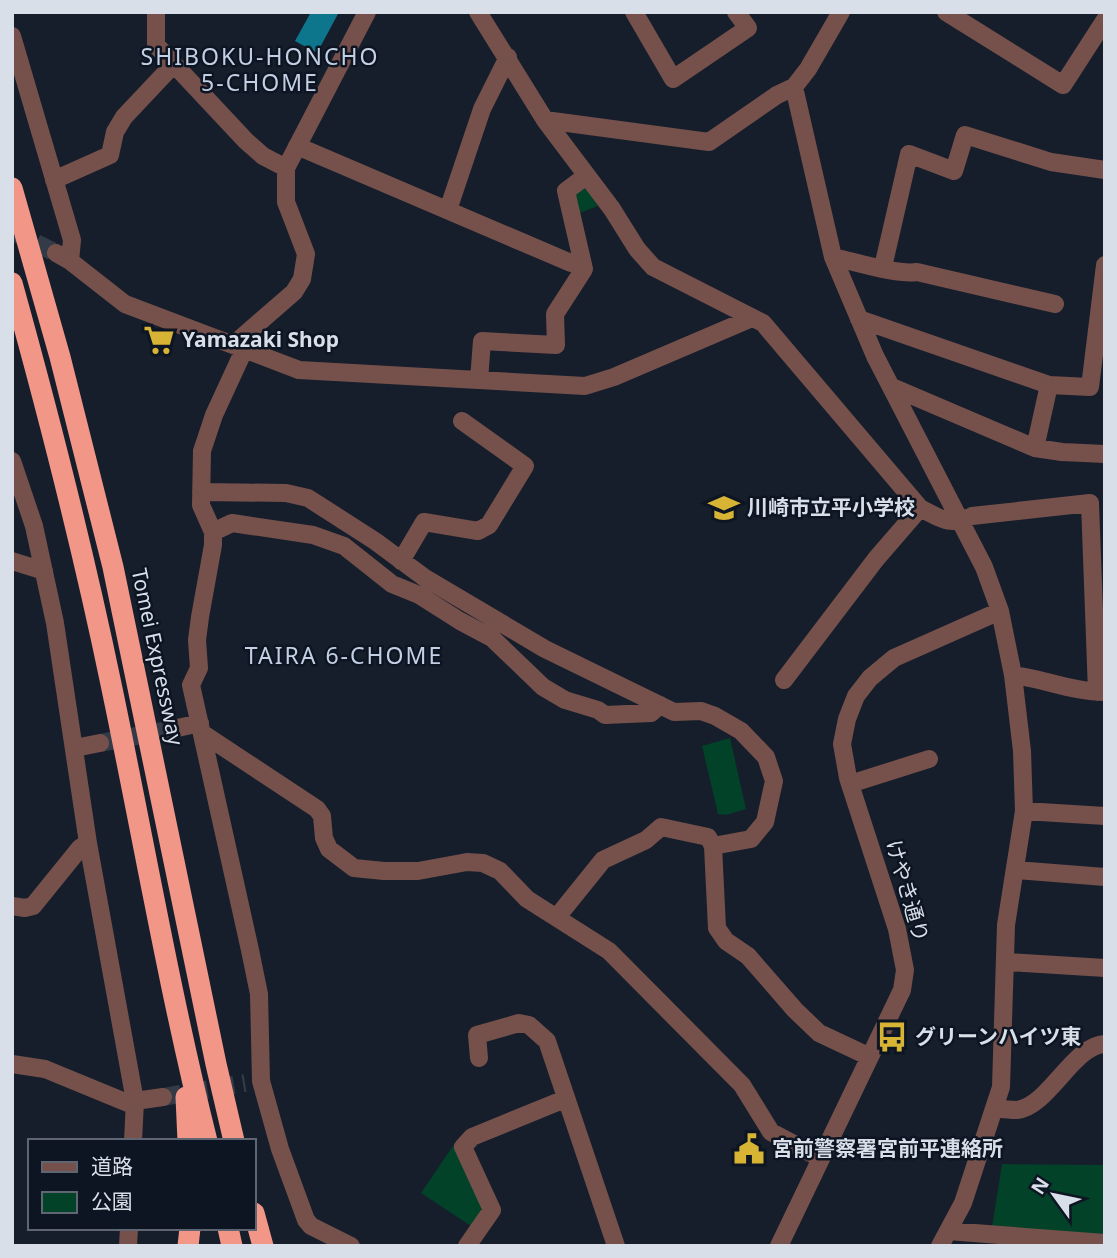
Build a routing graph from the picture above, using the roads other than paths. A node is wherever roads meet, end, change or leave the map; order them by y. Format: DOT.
graph roads {
  1 [pos="156,12"];
  2 [pos="367,12"];
  3 [pos="478,12"];
  4 [pos="634,12"];
  5 [pos="736,12"];
  6 [pos="946,12"];
  7 [pos="840,13"];
  8 [pos="1105,20"];
  9 [pos="12,36"];
  10 [pos="508,57"];
  11 [pos="173,65"];
  12 [pos="794,87"];
  13 [pos="545,120"];
  14 [pos="297,146"];
  15 [pos="286,168"];
  16 [pos="1105,170"];
  17 [pos="586,176"];
  18 [pos="54,180"];
  19 [pos="12,188"];
  20 [pos="448,210"];
  21 [pos="833,257"];
  22 [pos="571,263"];
  23 [pos="1105,265"];
  24 [pos="883,267"];
  25 [pos="12,283"];
  26 [pos="1055,304"];
  27 [pos="752,318"];
  28 [pos="859,319"];
  29 [pos="238,347"];
  30 [pos="479,380"];
  31 [pos="1049,385"];
  32 [pos="892,387"];
  33 [pos="461,421"];
  34 [pos="1035,448"];
  35 [pos="1105,454"];
  36 [pos="12,461"];
  37 [pos="201,492"];
  38 [pos="920,508"];
  39 [pos="960,522"];
  40 [pos="213,532"];
  41 [pos="12,561"];
  42 [pos="401,561"];
  43 [pos="44,571"];
  44 [pos="1000,611"];
  45 [pos="1013,675"];
  46 [pos="784,680"];
  47 [pos="1101,692"];
  48 [pos="660,705"];
  49 [pos="201,728"];
  50 [pos="173,729"];
  51 [pos="100,743"];
  52 [pos="75,748"];
  53 [pos="929,759"];
  54 [pos="850,784"];
  55 [pos="1024,811"];
  56 [pos="1105,816"];
  57 [pos="88,843"];
  58 [pos="713,846"];
  59 [pos="1015,870"];
  60 [pos="1105,877"];
  61 [pos="12,906"];
  62 [pos="557,917"];
  63 [pos="1006,962"];
  64 [pos="1105,968"];
  65 [pos="1105,1044"];
  66 [pos="184,1045"];
  67 [pos="870,1057"];
  68 [pos="479,1058"];
  69 [pos="12,1064"];
  70 [pos="163,1097"];
  71 [pos="565,1099"];
  72 [pos="135,1103"];
  73 [pos="994,1108"];
  74 [pos="133,1139"];
  75 [pos="188,1139"];
  76 [pos="206,1139"];
  77 [pos="234,1139"];
  78 [pos="820,1158"];
  79 [pos="256,1221"];
  80 [pos="944,1239"];
  81 [pos="982,1240"];
  82 [pos="1057,1243"];
  83 [pos="1105,1243"];
  84 [pos="349,1245"];
  85 [pos="265,1246"];
  86 [pos="467,1246"];
  87 [pos="616,1246"];
  88 [pos="779,1246"];
  1 -- 11 [label="street"];
  2 -- 14 [label="street"];
  3 -- 10 [label="street"];
  4 -- 5 [label="street"];
  6 -- 8 [label="street"];
  7 -- 12 [label="street"];
  9 -- 18 [label="street"];
  10 -- 13 [label="street"];
  10 -- 20 [label="street"];
  11 -- 15 [label="street"];
  11 -- 18 [label="street"];
  12 -- 13 [label="street"];
  12 -- 21 [label="street"];
  13 -- 17 [label="street"];
  14 -- 15 [label="street"];
  14 -- 20 [label="street"];
  15 -- 29 [label="street"];
  16 -- 24 [label="street"];
  17 -- 27 [label="street"];
  17 -- 30 [label="street"];
  18 -- 29 [label="street"];
  19 -- 77 [label="highway, Tomei Expressway"];
  20 -- 22 [label="street"];
  21 -- 24 [label="street"];
  21 -- 28 [label="street"];
  23 -- 31 [label="street"];
  24 -- 26 [label="street"];
  25 -- 66 [label="highway"];
  27 -- 30 [label="street"];
  27 -- 38 [label="street"];
  28 -- 31 [label="street"];
  28 -- 32 [label="street"];
  29 -- 30 [label="street"];
  29 -- 37 [label="street"];
  31 -- 34 [label="street"];
  32 -- 34 [label="street"];
  32 -- 39 [label="street"];
  33 -- 42 [label="street"];
  34 -- 35 [label="street"];
  36 -- 43 [label="street"];
  37 -- 40 [label="street"];
  37 -- 42 [label="street"];
  38 -- 39 [label="street"];
  38 -- 46 [label="street"];
  39 -- 44 [label="street"];
  39 -- 47 [label="street"];
  40 -- 48 [label="street"];
  40 -- 49 [label="street"];
  41 -- 43 [label="street"];
  42 -- 48 [label="street"];
  43 -- 52 [label="street"];
  44 -- 45 [label="street"];
  44 -- 54 [label="street, けやき通り"];
  45 -- 47 [label="street"];
  45 -- 55 [label="street"];
  48 -- 58 [label="street"];
  49 -- 50 [label="street"];
  49 -- 62 [label="street"];
  49 -- 84 [label="street"];
  51 -- 52 [label="street"];
  52 -- 57 [label="street"];
  53 -- 54 [label="street"];
  54 -- 67 [label="street, けやき通り"];
  55 -- 56 [label="street"];
  55 -- 59 [label="street"];
  57 -- 61 [label="street"];
  57 -- 72 [label="street"];
  58 -- 62 [label="street"];
  58 -- 67 [label="street"];
  59 -- 60 [label="street"];
  59 -- 63 [label="street"];
  62 -- 78 [label="street"];
  63 -- 64 [label="street"];
  63 -- 73 [label="street"];
  65 -- 73 [label="street"];
  66 -- 75 [label="highway"];
  66 -- 76 [label="highway"];
  67 -- 78 [label="street, けやき通り"];
  68 -- 71 [label="street"];
  69 -- 72 [label="street"];
  70 -- 72 [label="street"];
  71 -- 86 [label="street"];
  71 -- 87 [label="street"];
  72 -- 74 [label="street"];
  73 -- 80 [label="street"];
  78 -- 88 [label="street, けやき通り"];
  79 -- 85 [label="highway"];
  80 -- 81 [label="street"];
  81 -- 82 [label="street"];
  82 -- 83 [label="street"];
}
